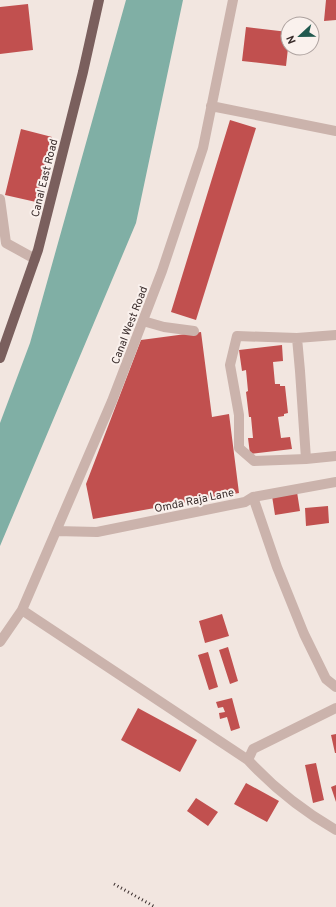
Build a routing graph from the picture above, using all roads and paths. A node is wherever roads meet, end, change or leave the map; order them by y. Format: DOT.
graph roads {
  1 [pos="99,0"];
  2 [pos="233,0"];
  3 [pos="211,106"];
  4 [pos="336,131"];
  5 [pos="0,199"];
  6 [pos="3,243"];
  7 [pos="35,259"];
  8 [pos="143,321"];
  9 [pos="194,331"];
  10 [pos="336,335"];
  11 [pos="297,338"];
  12 [pos="0,358"];
  13 [pos="336,456"];
  14 [pos="306,460"];
  15 [pos="336,482"];
  16 [pos="253,497"];
  17 [pos="56,531"];
  18 [pos="22,610"];
  19 [pos="0,642"];
  20 [pos="336,687"];
  21 [pos="336,708"];
  22 [pos="248,760"];
  23 [pos="336,830"];
  1 -- 7 [label="main road, Canal East Road"];
  2 -- 3 [label="street, Canal West Road"];
  3 -- 4 [label="street"];
  3 -- 8 [label="street, Canal West Road"];
  5 -- 6 [label="street"];
  6 -- 7 [label="street"];
  7 -- 12 [label="main road, Canal East Road"];
  8 -- 9 [label="street"];
  8 -- 17 [label="street, Canal West Road"];
  10 -- 11 [label="street"];
  11 -- 14 [label="street"];
  11 -- 14 [label="street"];
  13 -- 14 [label="street"];
  15 -- 16 [label="street, Omda Raja Lane"];
  16 -- 17 [label="street, Omda Raja Lane"];
  16 -- 20 [label="street"];
  17 -- 18 [label="street, Canal West Road"];
  18 -- 19 [label="street, Canal West Road"];
  18 -- 22 [label="street"];
  21 -- 22 [label="street"];
  22 -- 23 [label="street"];
}
